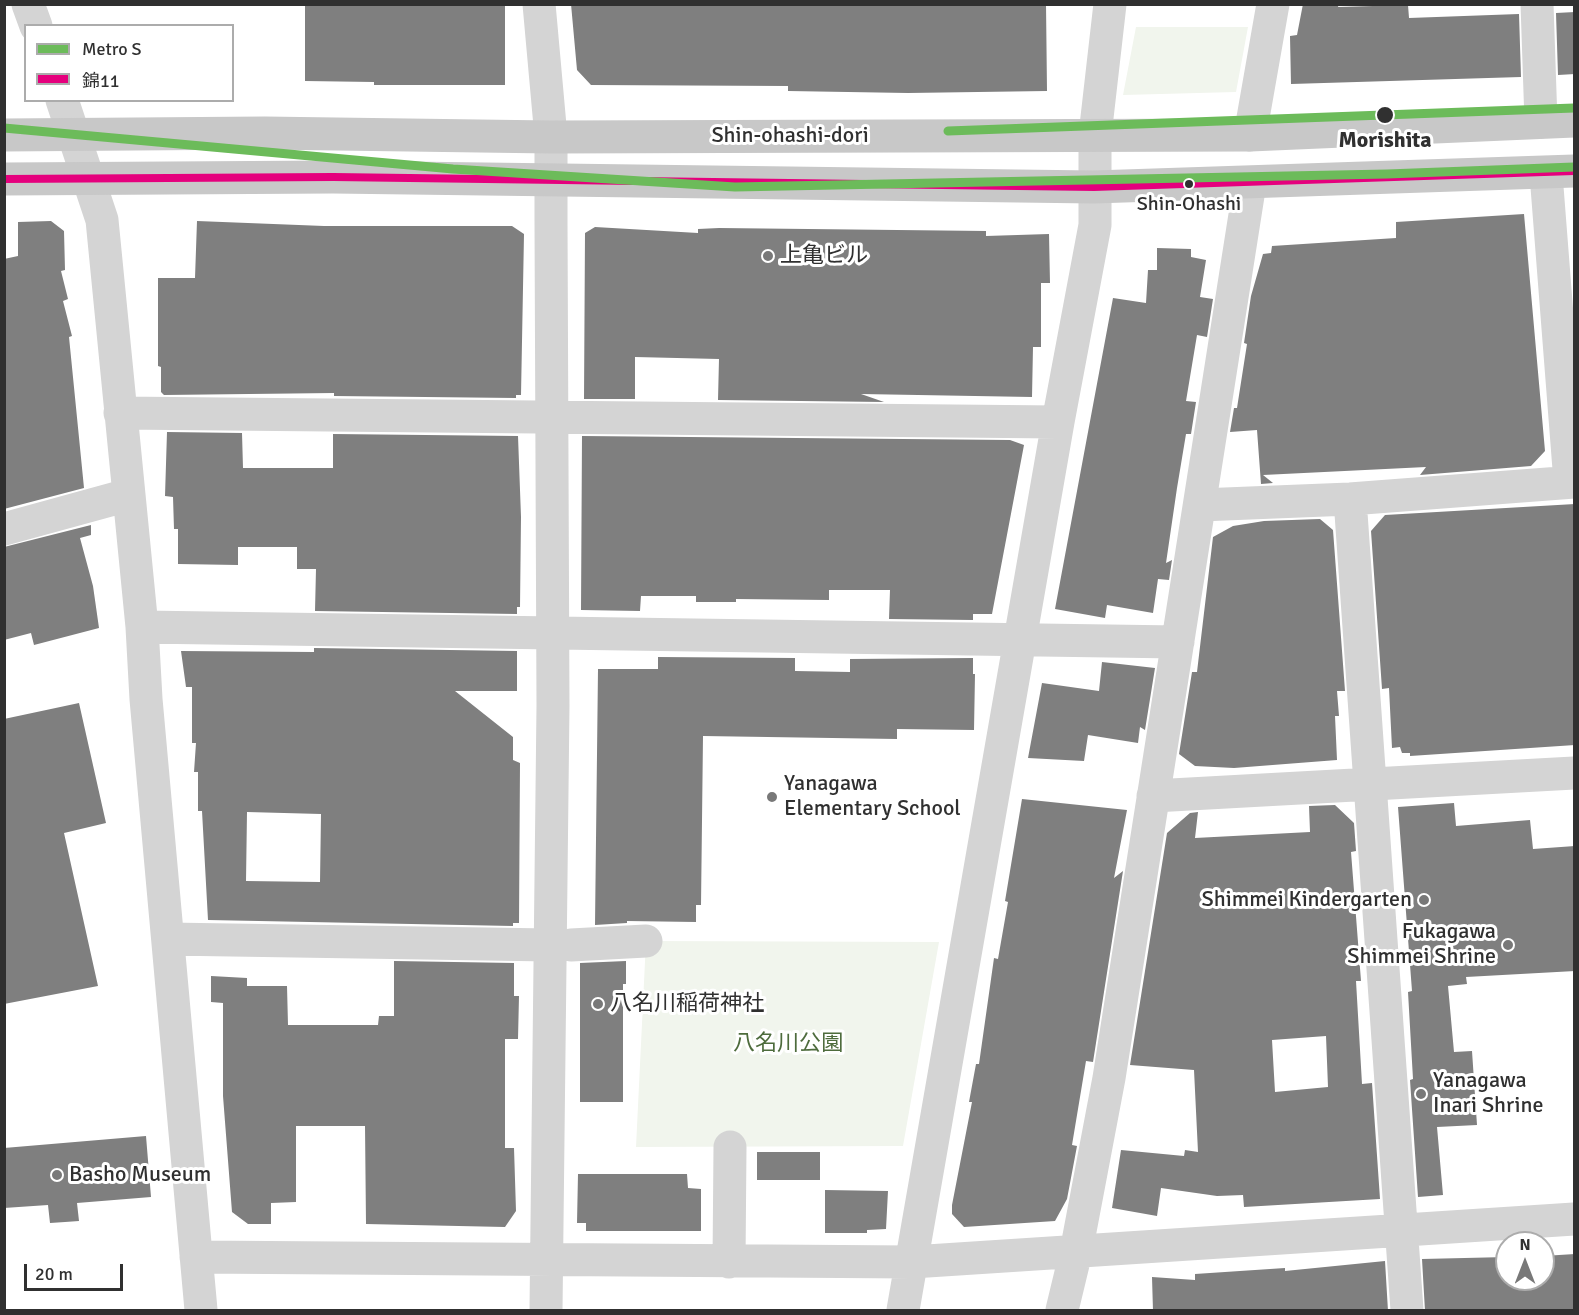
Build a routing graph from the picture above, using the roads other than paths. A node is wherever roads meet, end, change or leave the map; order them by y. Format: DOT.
graph roads {
  1 [pos="28,4"];
  2 [pos="540,4"];
  3 [pos="1110,4"];
  4 [pos="1272,4"];
  5 [pos="1537,4"];
  6 [pos="35,24"];
  7 [pos="63,102"];
  8 [pos="1575,120"];
  9 [pos="1541,122"];
  10 [pos="4,135"];
  11 [pos="75,135"];
  12 [pos="1095,135"];
  13 [pos="1250,135"];
  14 [pos="551,136"];
  15 [pos="1560,172"];
  16 [pos="89,178"];
  17 [pos="4,179"];
  18 [pos="551,180"];
  19 [pos="1250,183"];
  20 [pos="1094,187"];
  21 [pos="120,412"];
  22 [pos="552,416"];
  23 [pos="1058,423"];
  24 [pos="1572,482"];
  25 [pos="128,495"];
  26 [pos="1350,499"];
  27 [pos="1200,505"];
  28 [pos="4,530"];
  29 [pos="142,627"];
  30 [pos="552,633"];
  31 [pos="1020,640"];
  32 [pos="1178,642"];
  33 [pos="1575,773"];
  34 [pos="1370,785"];
  35 [pos="1153,796"];
  36 [pos="168,939"];
  37 [pos="646,941"];
  38 [pos="560,945"];
  39 [pos="730,1147"];
  40 [pos="1575,1219"];
  41 [pos="1401,1231"];
  42 [pos="1076,1252"];
  43 [pos="196,1257"];
  44 [pos="547,1259"];
  45 [pos="729,1262"];
  46 [pos="912,1262"];
  47 [pos="201,1311"];
  48 [pos="546,1311"];
  49 [pos="903,1311"];
  50 [pos="1062,1311"];
  51 [pos="1407,1311"];
  1 -- 6 [label="street"];
  2 -- 14 [label="street"];
  3 -- 12 [label="street"];
  4 -- 13 [label="street"];
  5 -- 9 [label="street"];
  7 -- 11 [label="street"];
  8 -- 9 [label="main road, Shin-ohashi-dori"];
  9 -- 13 [label="main road, Shin-ohashi-dori"];
  10 -- 11 [label="main road, Shin-ohashi-dori"];
  11 -- 14 [label="main road, Shin-ohashi-dori"];
  11 -- 16 [label="street"];
  12 -- 13 [label="main road, Shin-ohashi-dori"];
  12 -- 14 [label="main road, Shin-ohashi-dori"];
  12 -- 20 [label="street"];
  14 -- 18 [label="street"];
  15 -- 19 [label="main road, Shin-ohashi-dori"];
  15 -- 24 [label="street"];
  16 -- 17 [label="main road, Shin-ohashi-dori"];
  16 -- 18 [label="main road, Shin-ohashi-dori"];
  16 -- 21 [label="street"];
  18 -- 20 [label="main road, Shin-ohashi-dori"];
  18 -- 22 [label="street"];
  19 -- 20 [label="main road, Shin-ohashi-dori"];
  19 -- 27 [label="street"];
  20 -- 23 [label="street"];
  21 -- 22 [label="street"];
  21 -- 25 [label="street"];
  22 -- 23 [label="street"];
  22 -- 30 [label="street"];
  23 -- 31 [label="street"];
  24 -- 26 [label="street"];
  25 -- 28 [label="street"];
  25 -- 29 [label="street"];
  26 -- 27 [label="street"];
  26 -- 34 [label="street"];
  27 -- 32 [label="street"];
  29 -- 30 [label="street"];
  29 -- 36 [label="street"];
  30 -- 31 [label="street"];
  30 -- 38 [label="street"];
  31 -- 32 [label="street"];
  31 -- 46 [label="street"];
  32 -- 35 [label="street"];
  33 -- 34 [label="street"];
  34 -- 35 [label="street"];
  34 -- 41 [label="street"];
  35 -- 42 [label="street"];
  36 -- 38 [label="street"];
  36 -- 43 [label="street"];
  37 -- 38 [label="street"];
  38 -- 44 [label="street"];
  39 -- 45 [label="street"];
  40 -- 41 [label="street"];
  41 -- 42 [label="street"];
  41 -- 51 [label="street"];
  42 -- 46 [label="street"];
  42 -- 50 [label="street"];
  43 -- 44 [label="street"];
  43 -- 47 [label="street"];
  44 -- 45 [label="street"];
  44 -- 48 [label="street"];
  45 -- 46 [label="street"];
  46 -- 49 [label="street"];
}
